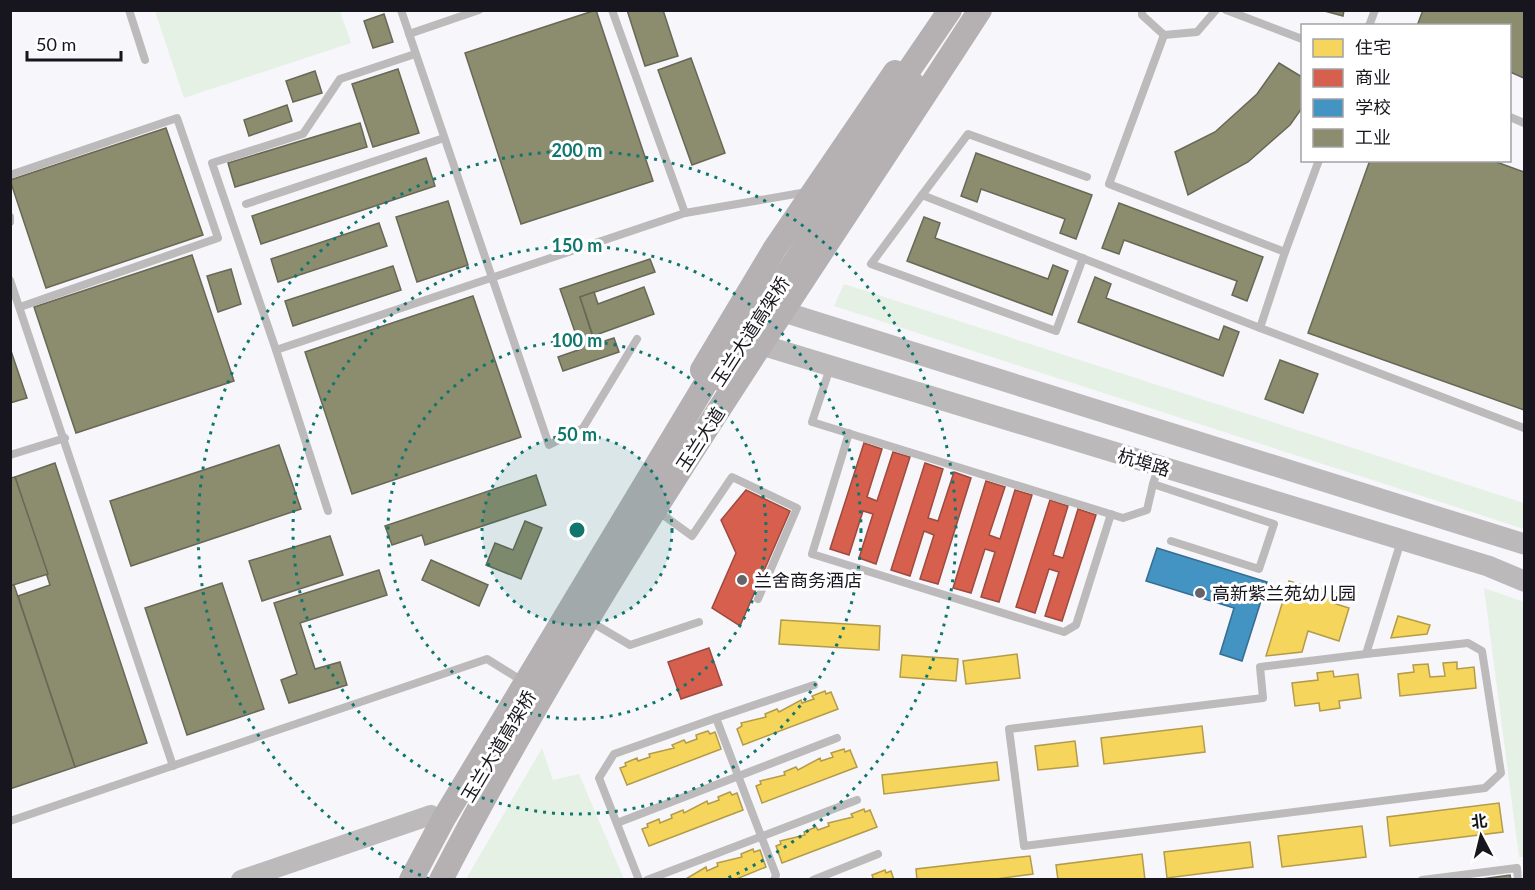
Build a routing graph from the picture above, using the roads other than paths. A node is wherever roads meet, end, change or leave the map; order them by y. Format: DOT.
graph roads {
  1 [pos="129,10"];
  2 [pos="401,10"];
  3 [pos="479,10"];
  4 [pos="612,10"];
  5 [pos="936,10"];
  6 [pos="950,10"];
  7 [pos="964,10"];
  8 [pos="980,10"];
  9 [pos="1142,10"];
  10 [pos="1216,10"];
  11 [pos="1226,10"];
  12 [pos="409,34"];
  13 [pos="1164,36"];
  14 [pos="1301,39"];
  15 [pos="415,54"];
  16 [pos="145,60"];
  17 [pos="444,138"];
  18 [pos="1318,162"];
  19 [pos="10,175"];
  20 [pos="1087,177"];
  21 [pos="814,190"];
  22 [pos="922,195"];
  23 [pos="246,204"];
  24 [pos="685,213"];
  25 [pos="10,217"];
  26 [pos="10,222"];
  27 [pos="1285,252"];
  28 [pos="1083,258"];
  29 [pos="491,277"];
  30 [pos="10,280"];
  31 [pos="20,307"];
  32 [pos="784,312"];
  33 [pos="1260,328"];
  34 [pos="638,339"];
  35 [pos="762,345"];
  36 [pos="276,350"];
  37 [pos="831,366"];
  38 [pos="1524,428"];
  39 [pos="849,433"];
  40 [pos="65,438"];
  41 [pos="10,455"];
  42 [pos="1156,475"];
  43 [pos="655,509"];
  44 [pos="328,511"];
  45 [pos="1111,514"];
  46 [pos="1401,540"];
  47 [pos="1171,541"];
  48 [pos="1524,544"];
  49 [pos="1524,580"];
  50 [pos="758,599"];
  51 [pos="588,620"];
  52 [pos="699,622"];
  53 [pos="1366,654"];
  54 [pos="516,677"];
  55 [pos="814,685"];
  56 [pos="716,718"];
  57 [pos="837,738"];
  58 [pos="173,766"];
  59 [pos="738,776"];
  60 [pos="857,800"];
  61 [pos="431,815"];
  62 [pos="10,821"];
  63 [pos="617,823"];
  64 [pos="761,836"];
  65 [pos="878,855"];
  66 [pos="241,879"];
  67 [pos="401,879"];
  68 [pos="411,879"];
  69 [pos="425,879"];
  70 [pos="441,879"];
  71 [pos="639,879"];
  72 [pos="647,879"];
  73 [pos="774,879"];
  74 [pos="813,879"];
  75 [pos="1422,879"];
  76 [pos="1518,879"];
  1 -- 16 [label="lane"];
  2 -- 12 [label="lane"];
  3 -- 12 [label="lane"];
  4 -- 24 [label="lane"];
  5 -- 21 [label="main road, 玉兰大道"];
  6 -- 68 [label="main road, 玉兰大道高架桥"];
  7 -- 69 [label="main road, 玉兰大道高架桥"];
  8 -- 32 [label="main road, 玉兰大道"];
  9 -- 13 [label="lane"];
  10 -- 13 [label="lane"];
  11 -- 14 [label="lane"];
  12 -- 15 [label="lane"];
  13 -- 27 [label="lane"];
  15 -- 17 [label="lane"];
  15 -- 36 [label="lane"];
  17 -- 23 [label="lane"];
  17 -- 29 [label="lane"];
  18 -- 27 [label="lane"];
  19 -- 31 [label="lane"];
  20 -- 22 [label="lane"];
  21 -- 24 [label="lane"];
  21 -- 54 [label="main road, 玉兰大道"];
  22 -- 28 [label="lane"];
  22 -- 28 [label="lane"];
  24 -- 29 [label="lane"];
  25 -- 26 [label="lane"];
  27 -- 33 [label="lane"];
  28 -- 33 [label="lane"];
  29 -- 34 [label="lane"];
  29 -- 36 [label="lane"];
  30 -- 31 [label="lane"];
  31 -- 40 [label="lane"];
  32 -- 35 [label="main road, 玉兰大道"];
  32 -- 48 [label="main road, 杭埠路"];
  33 -- 38 [label="lane"];
  35 -- 37 [label="main road, 杭埠路"];
  35 -- 43 [label="main road, 玉兰大道"];
  36 -- 44 [label="lane"];
  37 -- 39 [label="lane"];
  37 -- 42 [label="main road, 杭埠路"];
  39 -- 45 [label="lane"];
  39 -- 45 [label="lane"];
  40 -- 41 [label="lane"];
  40 -- 58 [label="lane"];
  42 -- 45 [label="lane"];
  42 -- 46 [label="main road, 杭埠路"];
  42 -- 47 [label="lane"];
  43 -- 50 [label="lane"];
  43 -- 51 [label="main road, 玉兰大道"];
  46 -- 49 [label="main road, 杭埠路"];
  46 -- 53 [label="lane"];
  51 -- 52 [label="lane"];
  51 -- 70 [label="main road, 玉兰大道"];
  53 -- 53 [label="lane"];
  54 -- 58 [label="lane"];
  54 -- 61 [label="main road, 玉兰大道"];
  55 -- 56 [label="lane"];
  56 -- 59 [label="lane"];
  56 -- 63 [label="lane"];
  57 -- 59 [label="lane"];
  58 -- 62 [label="lane"];
  59 -- 63 [label="lane"];
  59 -- 64 [label="lane"];
  60 -- 64 [label="lane"];
  61 -- 66 [label="street"];
  61 -- 67 [label="main road, 玉兰大道"];
  63 -- 71 [label="lane"];
  64 -- 72 [label="lane"];
  64 -- 73 [label="lane"];
  65 -- 74 [label="lane"];
  75 -- 76 [label="lane"];
}
